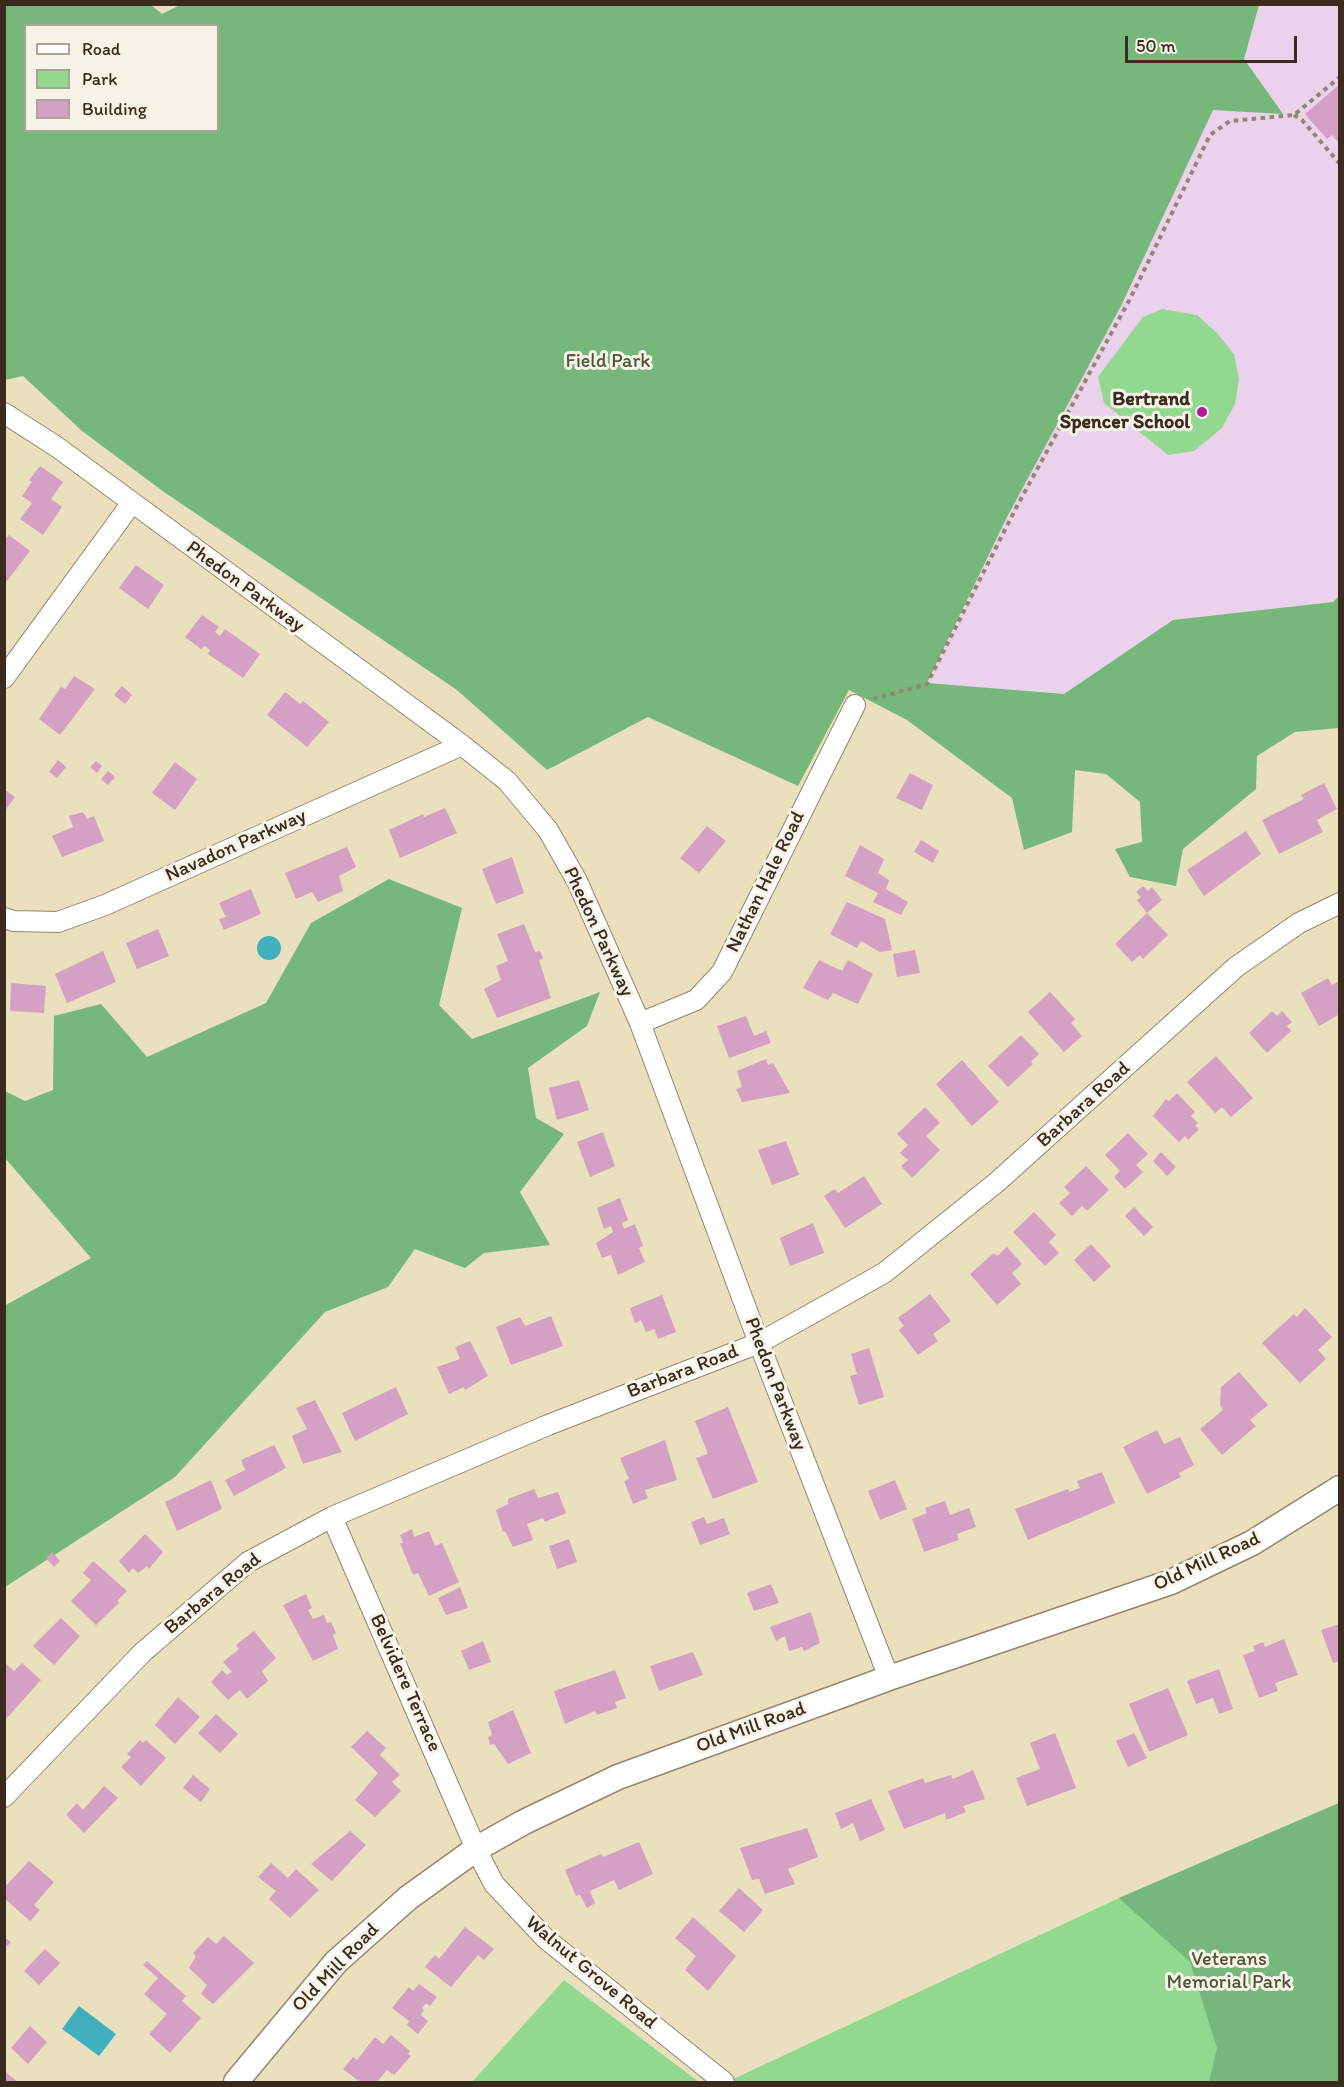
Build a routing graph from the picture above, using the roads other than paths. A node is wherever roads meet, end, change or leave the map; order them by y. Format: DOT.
graph roads {
  1 [pos="4,413"];
  2 [pos="131,504"];
  3 [pos="4,678"];
  4 [pos="855,705"];
  5 [pos="462,745"];
  6 [pos="1340,903"];
  7 [pos="4,918"];
  8 [pos="640,1023"];
  9 [pos="759,1343"];
  10 [pos="1340,1488"];
  11 [pos="332,1517"];
  12 [pos="889,1678"];
  13 [pos="4,1797"];
  14 [pos="476,1849"];
  15 [pos="236,2082"];
  16 [pos="724,2082"];
  1 -- 2 [label="street, Phedon Parkway"];
  2 -- 3 [label="street"];
  2 -- 5 [label="street, Phedon Parkway"];
  4 -- 8 [label="street, Nathan Hale Road"];
  5 -- 7 [label="street, Navadon Parkway"];
  5 -- 8 [label="street, Phedon Parkway"];
  6 -- 9 [label="street, Barbara Road"];
  8 -- 9 [label="street, Phedon Parkway"];
  9 -- 11 [label="street, Barbara Road"];
  9 -- 12 [label="street, Phedon Parkway"];
  10 -- 12 [label="street, Old Mill Road"];
  11 -- 13 [label="street, Barbara Road"];
  11 -- 14 [label="street, Belvidere Terrace"];
  12 -- 14 [label="street, Old Mill Road"];
  14 -- 15 [label="street, Old Mill Road"];
  14 -- 16 [label="street, Walnut Grove Road"];
}
